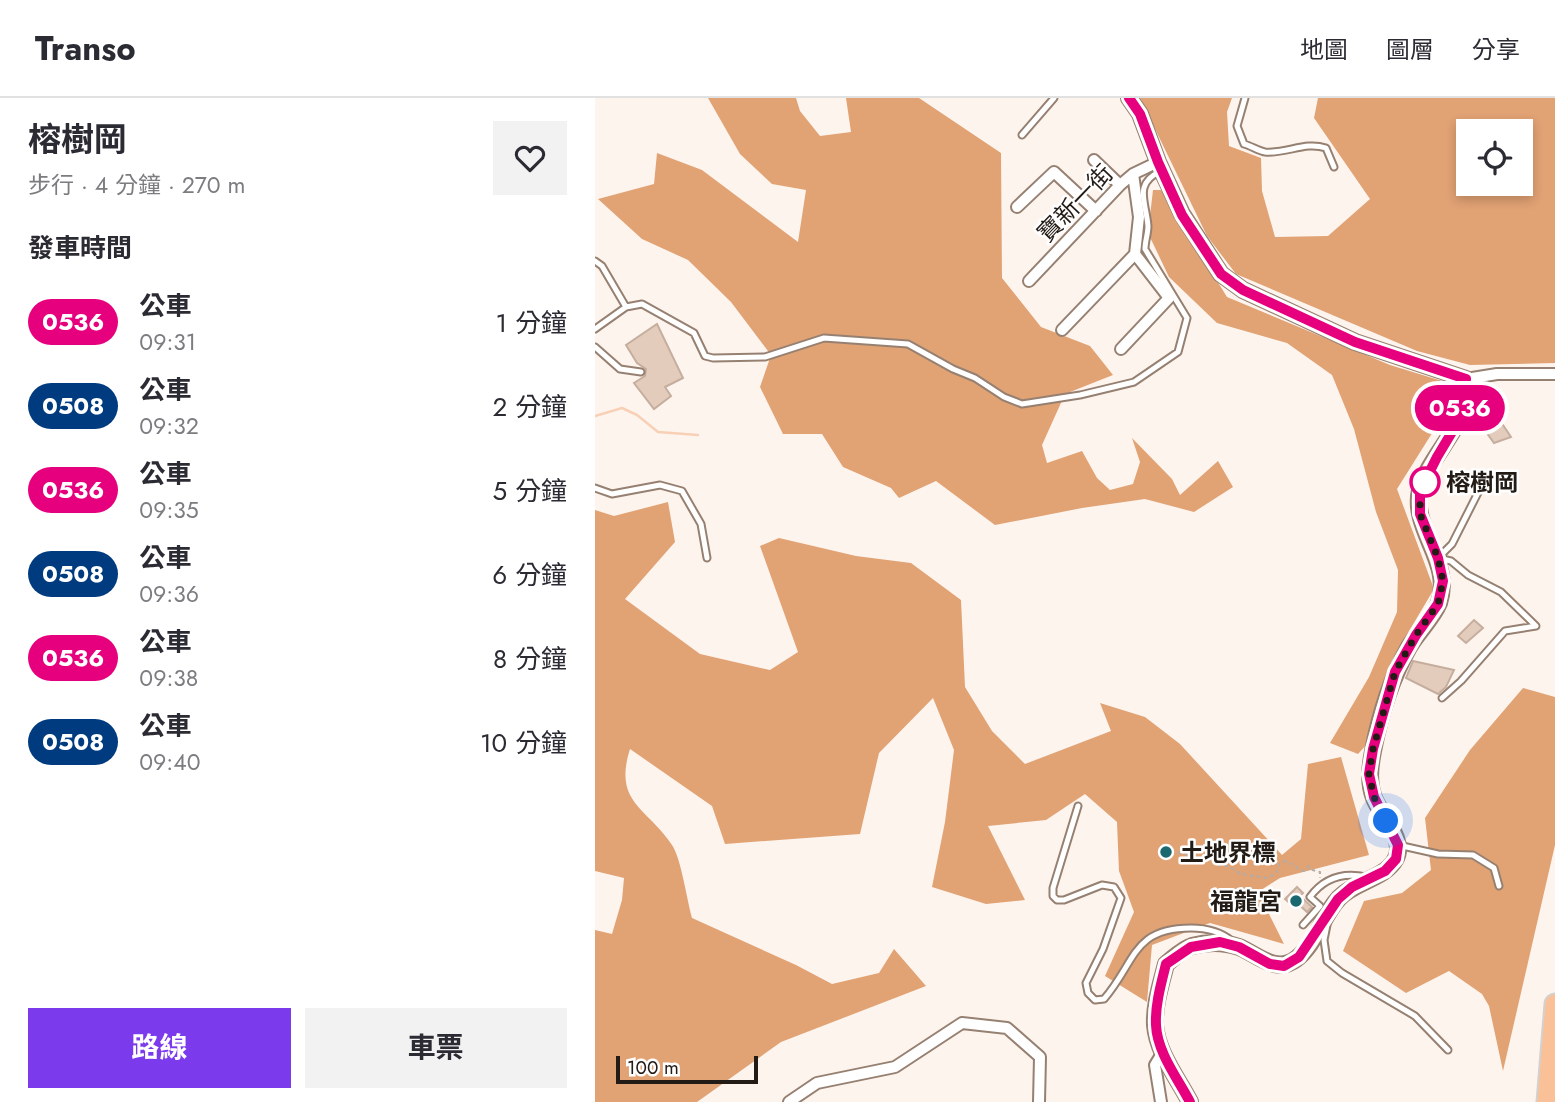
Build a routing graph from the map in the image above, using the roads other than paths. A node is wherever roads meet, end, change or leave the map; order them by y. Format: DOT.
graph roads {
  1 [pos="1054,98"];
  2 [pos="1129,98"];
  3 [pos="1245,98"];
  4 [pos="1021,135"];
  5 [pos="1094,160"];
  6 [pos="1160,167"];
  7 [pos="1334,167"];
  8 [pos="1133,174"];
  9 [pos="1120,185"];
  10 [pos="1017,207"];
  11 [pos="1096,211"];
  12 [pos="1135,254"];
  13 [pos="595,261"];
  14 [pos="1029,281"];
  15 [pos="626,307"];
  16 [pos="595,329"];
  17 [pos="1062,330"];
  18 [pos="595,347"];
  19 [pos="1121,349"];
  20 [pos="641,372"];
  21 [pos="1555,374"];
  22 [pos="1466,379"];
  23 [pos="1487,475"];
  24 [pos="595,488"];
  25 [pos="707,558"];
  26 [pos="1438,558"];
  27 [pos="1442,698"];
  28 [pos="1078,806"];
  29 [pos="1398,845"];
  30 [pos="1369,878"];
  31 [pos="1499,886"];
  32 [pos="1329,912"];
  33 [pos="1303,925"];
  34 [pos="1239,947"];
  35 [pos="1555,1004"];
  36 [pos="1448,1050"];
  37 [pos="1163,1052"];
  38 [pos="789,1102"];
  39 [pos="1039,1102"];
  40 [pos="1161,1102"];
  41 [pos="1190,1102"];
  42 [pos="1547,1102"];
  1 -- 4 [label="lane"];
  2 -- 6 [label="street"];
  3 -- 7 [label="lane"];
  5 -- 9 [label="street"];
  6 -- 8 [label="street, 寶新一街"];
  6 -- 15 [label="lane"];
  6 -- 22 [label="street"];
  8 -- 9 [label="street, 寶新一街"];
  8 -- 12 [label="street"];
  9 -- 11 [label="street, 寶新一街"];
  10 -- 11 [label="street"];
  11 -- 14 [label="street, 寶新一街"];
  12 -- 17 [label="street"];
  12 -- 19 [label="street"];
  13 -- 15 [label="lane"];
  15 -- 16 [label="lane"];
  18 -- 20 [label="lane"];
  21 -- 22 [label="street"];
  22 -- 26 [label="street"];
  23 -- 26 [label="lane"];
  24 -- 25 [label="lane"];
  26 -- 27 [label="lane"];
  26 -- 29 [label="street"];
  28 -- 34 [label="lane"];
  29 -- 30 [label="street"];
  29 -- 31 [label="lane"];
  30 -- 32 [label="street"];
  30 -- 33 [label="lane"];
  32 -- 34 [label="street"];
  32 -- 36 [label="lane"];
  34 -- 37 [label="street"];
  35 -- 42 [label="highway"];
  37 -- 40 [label="street"];
  37 -- 41 [label="street"];
  38 -- 39 [label="street"];
}
